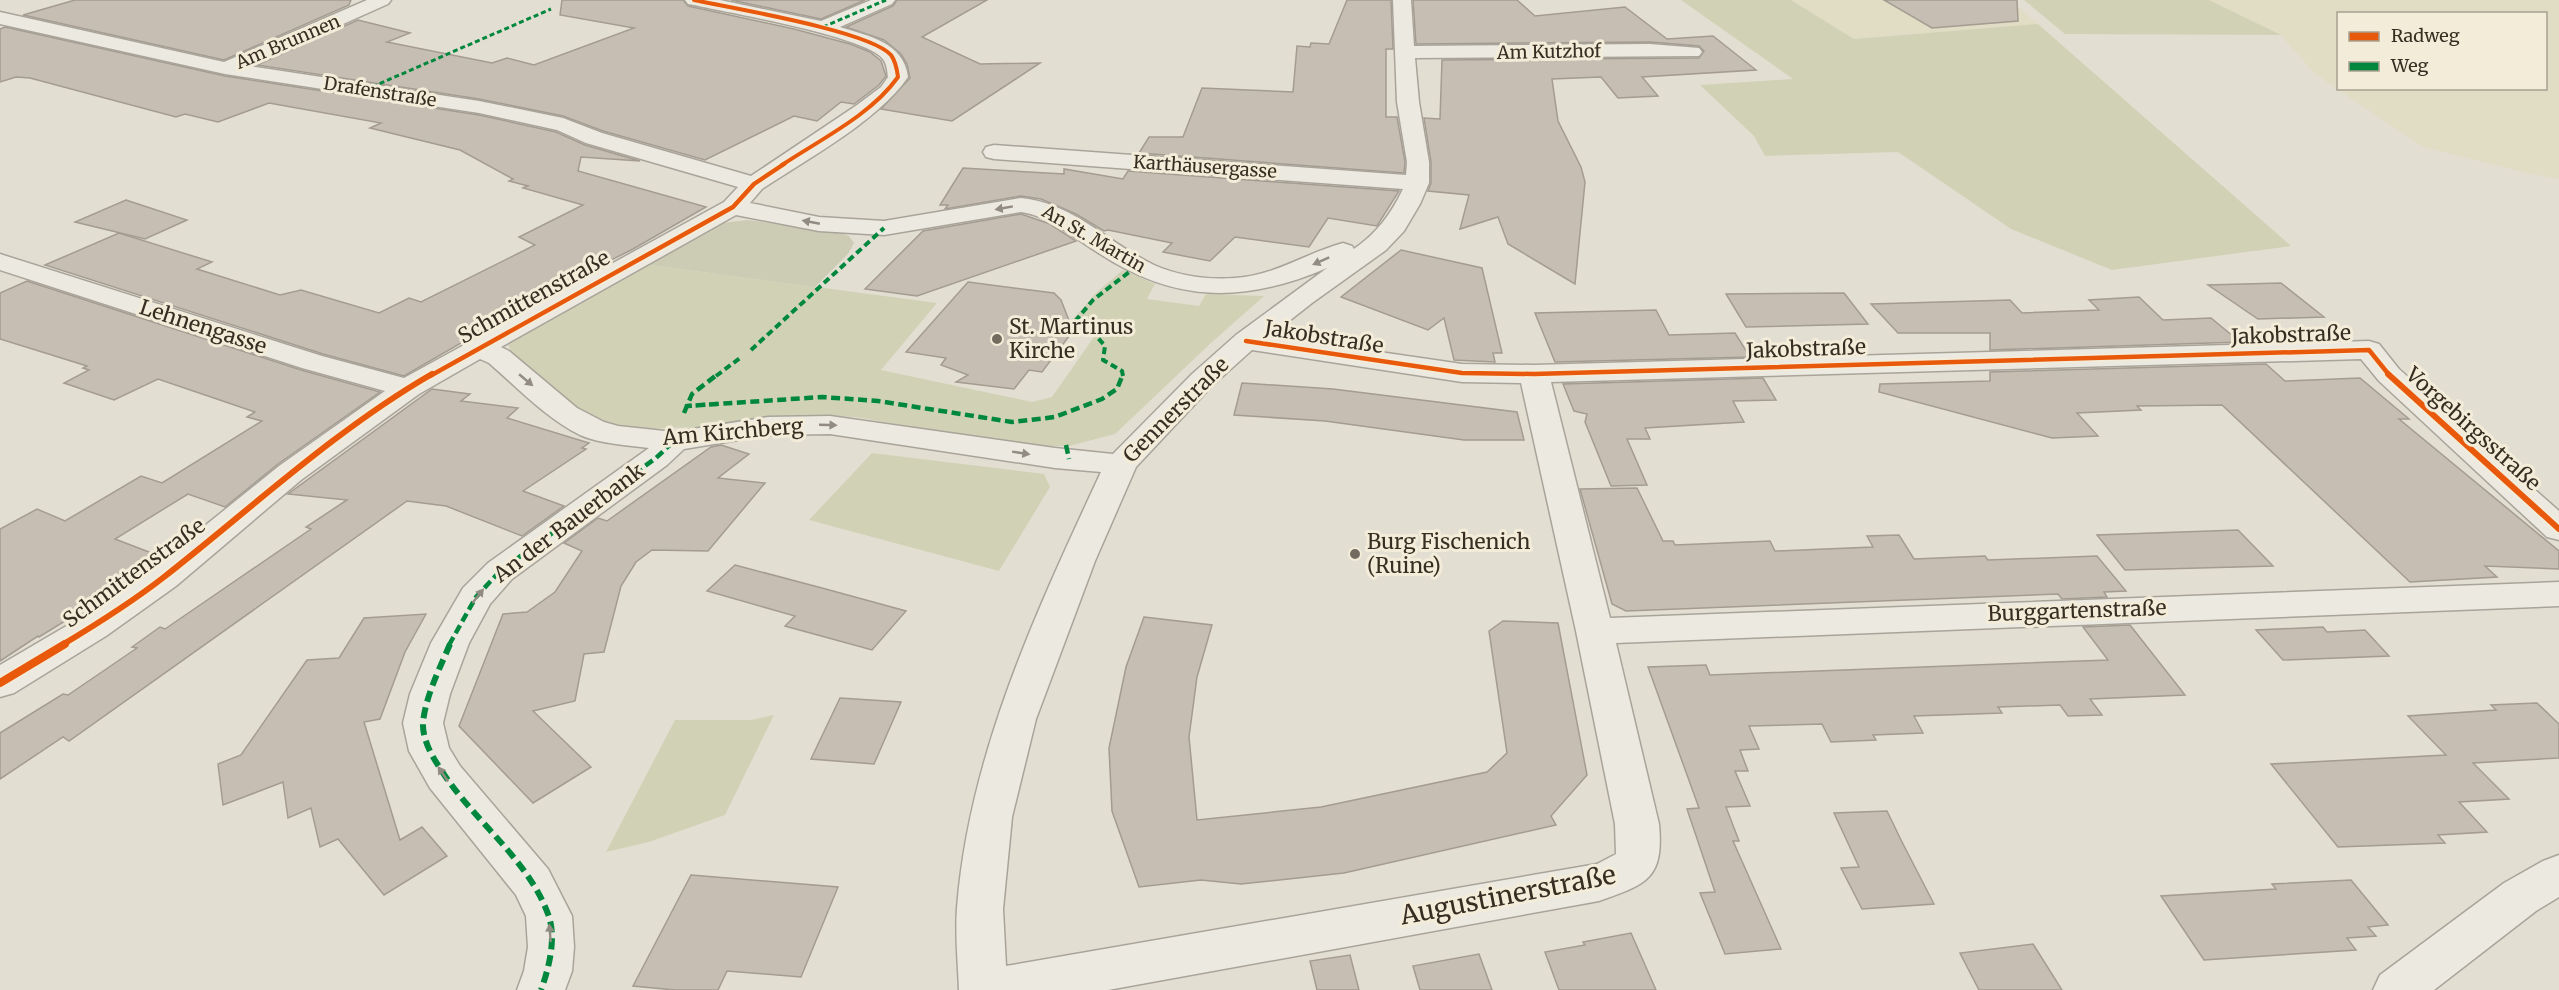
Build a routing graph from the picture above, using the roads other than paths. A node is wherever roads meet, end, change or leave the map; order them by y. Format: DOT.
graph roads {
  1 [pos="382,0"];
  2 [pos="694,0"];
  3 [pos="886,0"];
  4 [pos="1402,0"];
  5 [pos="3,8"];
  6 [pos="823,27"];
  7 [pos="1406,52"];
  8 [pos="1692,52"];
  9 [pos="225,68"];
  10 [pos="994,152"];
  11 [pos="1417,183"];
  12 [pos="754,184"];
  13 [pos="733,207"];
  14 [pos="1377,245"];
  15 [pos="0,262"];
  16 [pos="1246,341"];
  17 [pos="478,347"];
  18 [pos="2369,350"];
  19 [pos="1534,374"];
  20 [pos="408,388"];
  21 [pos="674,441"];
  22 [pos="1121,464"];
  23 [pos="2559,529"];
  24 [pos="2559,594"];
  25 [pos="1595,631"];
  26 [pos="0,683"];
  27 [pos="2559,874"];
  28 [pos="541,990"];
  29 [pos="983,990"];
  30 [pos="989,990"];
  31 [pos="2397,990"];
  1 -- 9 [label="street, Am Brunnen"];
  2 -- 6 [label="street, Schmittenstraße"];
  3 -- 6 [label="street"];
  4 -- 7 [label="street, Gennerstraße"];
  5 -- 9 [label="street, Drafenstraße"];
  6 -- 12 [label="street, Schmittenstraße"];
  7 -- 8 [label="street, Am Kutzhof"];
  7 -- 11 [label="street, Gennerstraße"];
  9 -- 12 [label="street, Drafenstraße"];
  10 -- 11 [label="street, Karthäusergasse"];
  11 -- 14 [label="street, Gennerstraße"];
  12 -- 13 [label="street, Schmittenstraße"];
  14 -- 13 [label="street, An St. Martin, one-way"];
  13 -- 17 [label="street, Schmittenstraße"];
  14 -- 16 [label="street, Gennerstraße"];
  15 -- 20 [label="street, Lehnengasse"];
  16 -- 19 [label="street, Jakobstraße"];
  16 -- 22 [label="street, Gennerstraße"];
  17 -- 20 [label="street, Schmittenstraße"];
  17 -- 21 [label="street, Am Kirchberg, one-way"];
  18 -- 19 [label="street, Jakobstraße"];
  18 -- 23 [label="street, Vorgebirgsstraße"];
  19 -- 25 [label="street, Augustinerstraße"];
  20 -- 26 [label="street, Schmittenstraße"];
  21 -- 22 [label="street, Am Kirchberg, one-way"];
  28 -- 21 [label="street, An der Bauerbank, one-way"];
  22 -- 29 [label="street, Gennerstraße"];
  24 -- 25 [label="street, Burggartenstraße"];
  25 -- 30 [label="street, Augustinerstraße"];
  27 -- 31 [label="street"];
}
